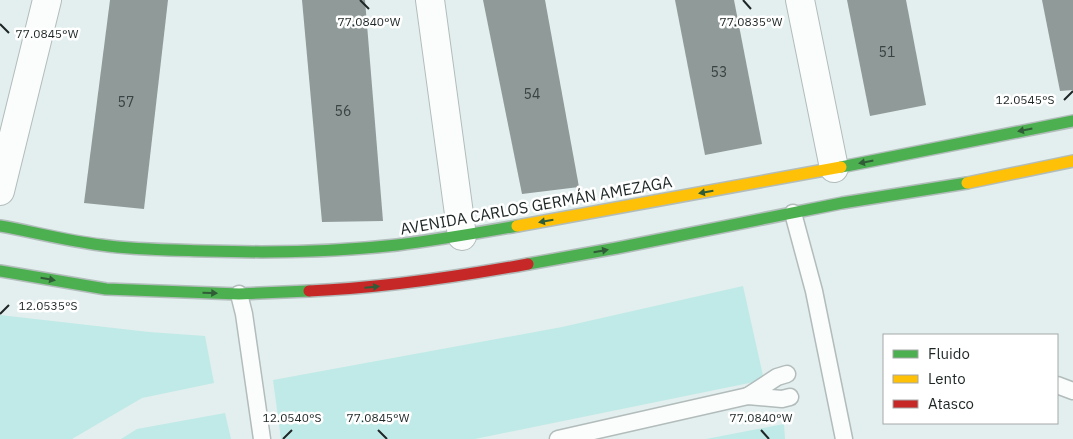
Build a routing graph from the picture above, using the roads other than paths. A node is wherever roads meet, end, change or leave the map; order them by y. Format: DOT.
graph roads {
  1 [pos="47,0"];
  2 [pos="430,0"];
  3 [pos="800,0"];
  4 [pos="1073,121"];
  5 [pos="1073,161"];
  6 [pos="835,172"];
  7 [pos="0,191"];
  8 [pos="792,213"];
  9 [pos="0,226"];
  10 [pos="462,236"];
  11 [pos="0,271"];
  12 [pos="239,294"];
  13 [pos="787,374"];
  14 [pos="1058,385"];
  15 [pos="1073,391"];
  16 [pos="748,396"];
  17 [pos="790,397"];
  18 [pos="262,439"];
  19 [pos="558,439"];
  20 [pos="844,439"];
  1 -- 7 [label="street"];
  2 -- 10 [label="street"];
  3 -- 6 [label="street"];
  4 -- 6 [label="main road, AVENIDA CARLOS GERMÁN AMEZAGA, one-way"];
  5 -- 8 [label="main road"];
  6 -- 10 [label="main road, AVENIDA CARLOS GERMÁN AMEZAGA, one-way"];
  12 -- 8 [label="main road, one-way"];
  8 -- 20 [label="lane"];
  9 -- 10 [label="main road, AVENIDA CARLOS GERMÁN AMEZAGA"];
  11 -- 12 [label="main road, one-way"];
  12 -- 18 [label="lane"];
  13 -- 16 [label="lane"];
  14 -- 15 [label="lane"];
  16 -- 17 [label="lane"];
  16 -- 19 [label="lane"];
}
